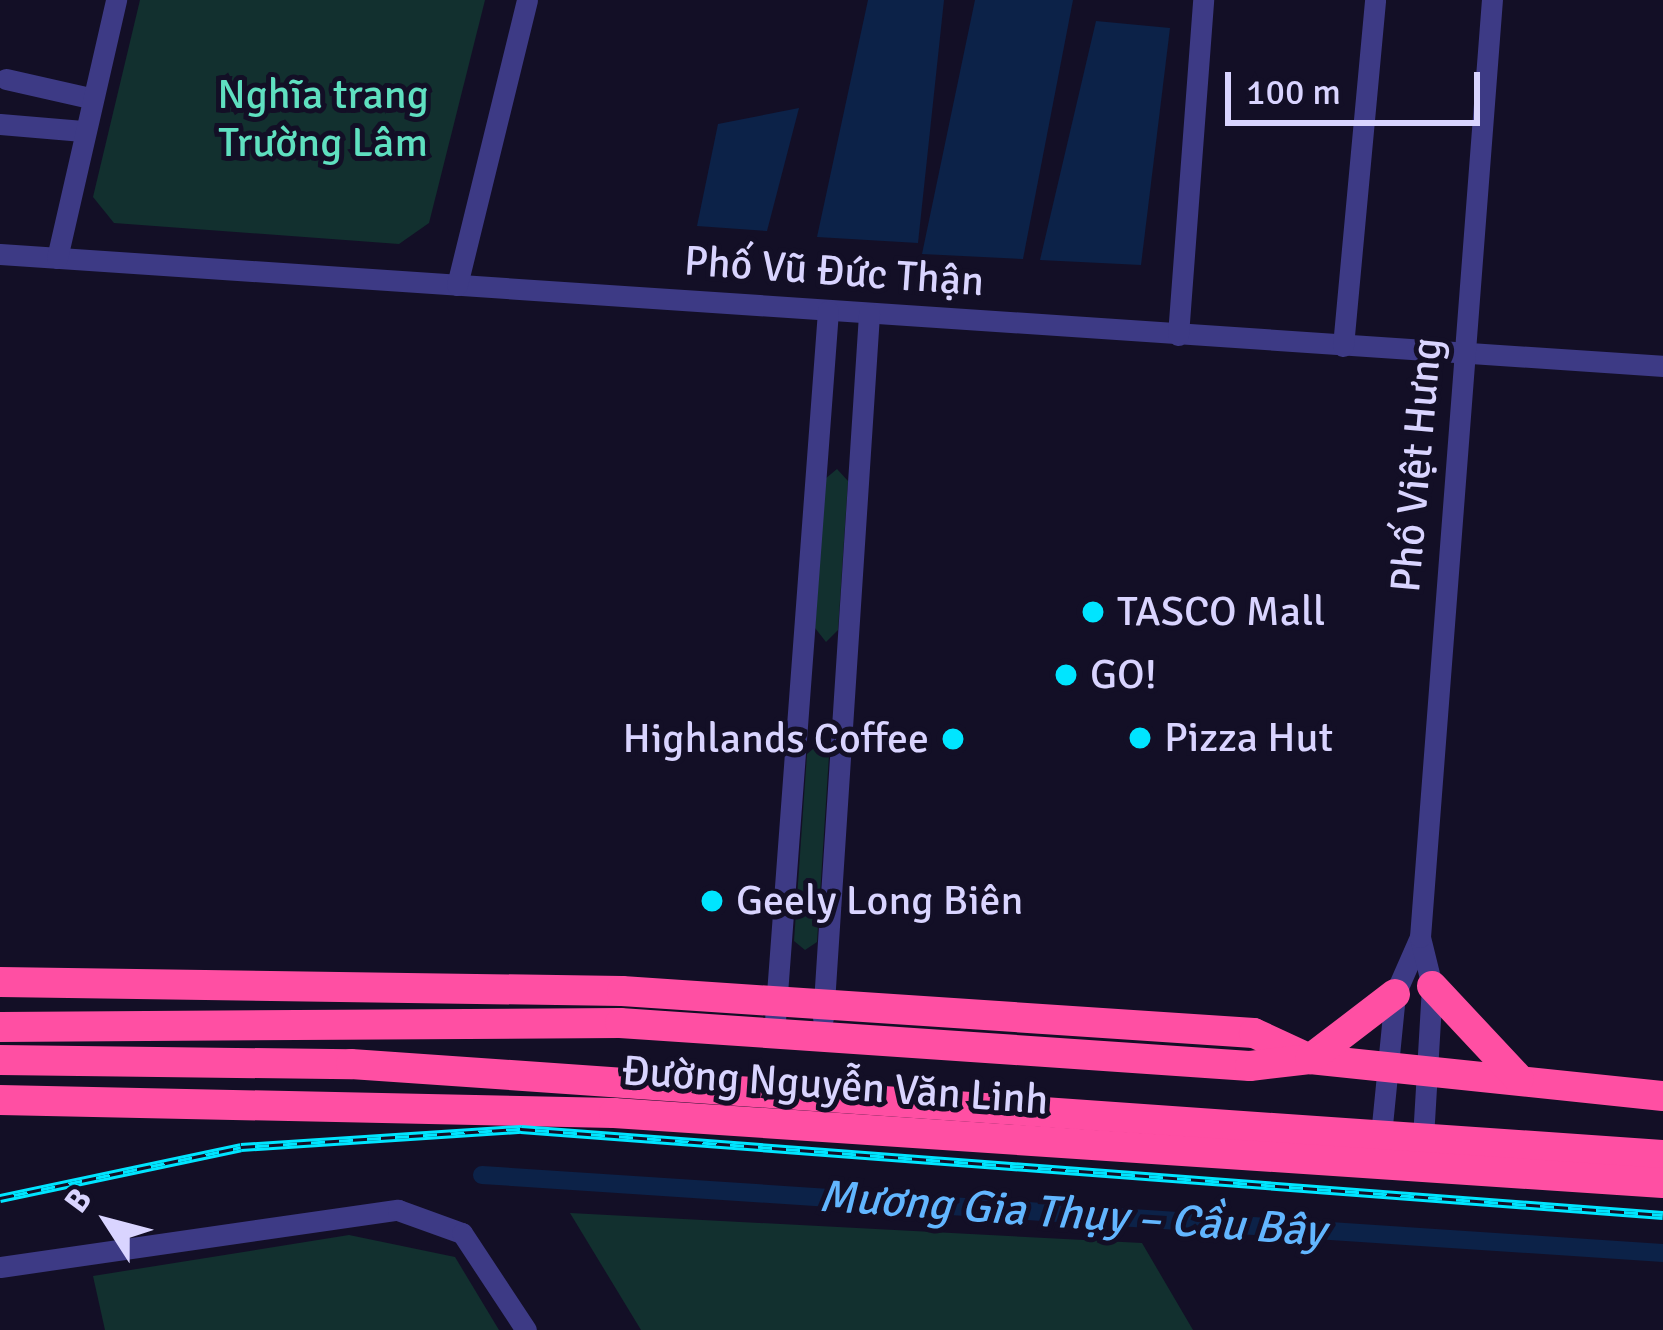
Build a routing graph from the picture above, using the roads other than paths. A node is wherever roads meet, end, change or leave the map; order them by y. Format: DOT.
graph roads {
  1 [pos="116,0"];
  2 [pos="526,0"];
  3 [pos="1203,0"];
  4 [pos="1375,0"];
  5 [pos="1492,0"];
  6 [pos="6,79"];
  7 [pos="90,98"];
  8 [pos="0,124"];
  9 [pos="83,131"];
  10 [pos="0,254"];
  11 [pos="57,258"];
  12 [pos="457,285"];
  13 [pos="828,311"];
  14 [pos="868,314"];
  15 [pos="1178,335"];
  16 [pos="1343,346"];
  17 [pos="1465,355"];
  18 [pos="1663,366"];
  19 [pos="802,690"];
  20 [pos="843,692"];
  21 [pos="1420,937"];
  22 [pos="0,982"];
  23 [pos="387,986"];
  24 [pos="1432,986"];
  25 [pos="1395,994"];
  26 [pos="776,1002"];
  27 [pos="824,1005"];
  28 [pos="525,1021"];
  29 [pos="0,1027"];
  30 [pos="775,1034"];
  31 [pos="822,1037"];
  32 [pos="1310,1059"];
  33 [pos="0,1060"];
  34 [pos="1388,1066"];
  35 [pos="1427,1070"];
  36 [pos="1519,1079"];
  37 [pos="1663,1096"];
  38 [pos="0,1100"];
  39 [pos="1054,1128"];
  40 [pos="1381,1135"];
  41 [pos="1423,1138"];
  42 [pos="1663,1155"];
  43 [pos="1663,1183"];
  44 [pos="0,1268"];
  45 [pos="526,1330"];
  1 -- 7 [label="street"];
  2 -- 12 [label="street"];
  3 -- 15 [label="street"];
  4 -- 16 [label="street"];
  5 -- 17 [label="street, Phố Việt Hưng"];
  6 -- 7 [label="street"];
  7 -- 9 [label="street"];
  8 -- 9 [label="street"];
  9 -- 11 [label="street"];
  10 -- 11 [label="street, Phố Vũ Đức Thận"];
  11 -- 12 [label="street, Phố Vũ Đức Thận"];
  12 -- 13 [label="street, Phố Vũ Đức Thận"];
  13 -- 14 [label="street, Phố Vũ Đức Thận"];
  13 -- 19 [label="street"];
  14 -- 15 [label="street, Phố Vũ Đức Thận"];
  14 -- 20 [label="street"];
  15 -- 16 [label="street, Phố Vũ Đức Thận"];
  16 -- 17 [label="street, Phố Vũ Đức Thận"];
  17 -- 18 [label="street, Phố Vũ Đức Thận"];
  17 -- 21 [label="street, Phố Việt Hưng"];
  19 -- 20 [label="street"];
  19 -- 26 [label="street"];
  20 -- 27 [label="street"];
  21 -- 24 [label="street, Phố Việt Hưng"];
  21 -- 25 [label="street, Phố Việt Hưng"];
  22 -- 23 [label="highway, Đường Nguyễn Văn Linh"];
  23 -- 26 [label="highway, Đường Nguyễn Văn Linh"];
  23 -- 28 [label="highway"];
  24 -- 35 [label="street, Phố Việt Hưng"];
  24 -- 36 [label="highway"];
  25 -- 32 [label="highway"];
  25 -- 34 [label="street, Phố Việt Hưng"];
  26 -- 27 [label="highway, Đường Nguyễn Văn Linh"];
  26 -- 30 [label="street"];
  27 -- 31 [label="street"];
  27 -- 32 [label="highway, Đường Nguyễn Văn Linh"];
  28 -- 29 [label="highway, Đường Nguyễn Văn Linh"];
  28 -- 30 [label="highway, Đường Nguyễn Văn Linh"];
  30 -- 31 [label="highway, Đường Nguyễn Văn Linh"];
  31 -- 32 [label="highway, Đường Nguyễn Văn Linh"];
  32 -- 34 [label="highway, Đường Nguyễn Văn Linh"];
  33 -- 39 [label="highway, Đường Nguyễn Văn Linh"];
  34 -- 35 [label="highway, Đường Nguyễn Văn Linh"];
  34 -- 40 [label="street, Phố Việt Hưng"];
  35 -- 36 [label="highway, Đường Nguyễn Văn Linh"];
  35 -- 41 [label="street, Phố Việt Hưng"];
  36 -- 37 [label="highway, Đường Nguyễn Văn Linh"];
  38 -- 39 [label="highway, Đường Nguyễn Văn Linh"];
  39 -- 40 [label="highway, Đường Nguyễn Văn Linh"];
  39 -- 43 [label="highway, Đường Nguyễn Văn Linh"];
  40 -- 41 [label="highway, Đường Nguyễn Văn Linh"];
  41 -- 42 [label="highway, Đường Nguyễn Văn Linh"];
  44 -- 45 [label="street"];
}
